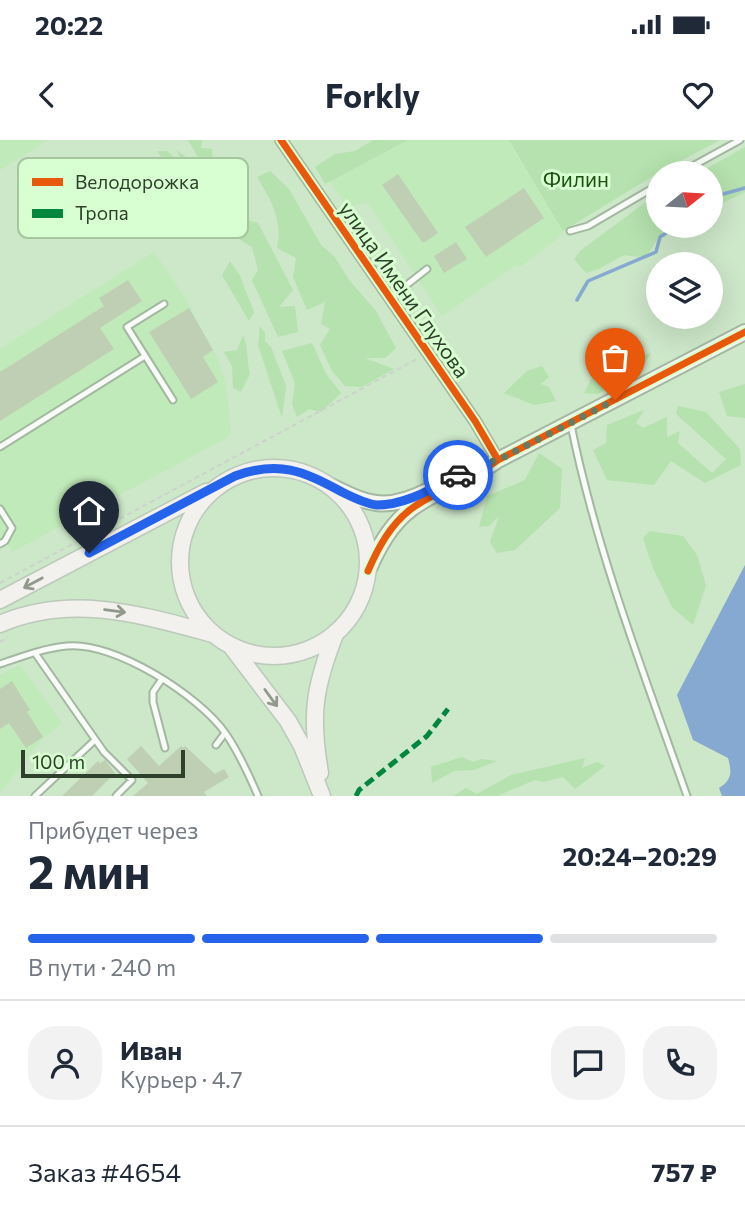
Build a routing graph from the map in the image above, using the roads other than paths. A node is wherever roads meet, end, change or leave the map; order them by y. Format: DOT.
graph roads {
  1 [pos="281,140"];
  2 [pos="740,140"];
  3 [pos="702,161"];
  4 [pos="646,193"];
  5 [pos="570,231"];
  6 [pos="427,269"];
  7 [pos="390,298"];
  8 [pos="164,304"];
  9 [pos="745,332"];
  10 [pos="145,356"];
  11 [pos="173,400"];
  12 [pos="571,423"];
  13 [pos="0,447"];
  14 [pos="498,460"];
  15 [pos="223,483"];
  16 [pos="325,483"];
  17 [pos="0,509"];
  18 [pos="0,544"];
  19 [pos="368,571"];
  20 [pos="0,600"];
  21 [pos="0,624"];
  22 [pos="336,632"];
  23 [pos="215,634"];
  24 [pos="229,644"];
  25 [pos="36,653"];
  26 [pos="0,664"];
  27 [pos="162,680"];
  28 [pos="225,733"];
  29 [pos="95,740"];
  30 [pos="216,745"];
  31 [pos="165,748"];
  32 [pos="35,796"];
  33 [pos="116,796"];
  34 [pos="258,796"];
  35 [pos="323,796"];
  36 [pos="687,796"];
  1 -- 7 [label="street, улица Имени Глухова"];
  2 -- 3 [label="lane"];
  4 -- 5 [label="lane"];
  6 -- 7 [label="lane"];
  7 -- 14 [label="street, улица Имени Глухова"];
  8 -- 10 [label="lane"];
  9 -- 12 [label="street"];
  10 -- 11 [label="lane"];
  10 -- 13 [label="lane"];
  12 -- 14 [label="street"];
  12 -- 36 [label="lane"];
  14 -- 16 [label="street"];
  14 -- 19 [label="street"];
  15 -- 16 [label="main road"];
  15 -- 20 [label="main road, one-way"];
  15 -- 23 [label="main road"];
  16 -- 19 [label="main road"];
  17 -- 18 [label="lane"];
  19 -- 22 [label="main road"];
  21 -- 23 [label="main road, one-way"];
  22 -- 24 [label="main road"];
  22 -- 35 [label="main road"];
  23 -- 24 [label="main road"];
  24 -- 35 [label="main road, one-way"];
  25 -- 26 [label="lane"];
  25 -- 27 [label="lane"];
  25 -- 29 [label="lane"];
  27 -- 28 [label="lane"];
  27 -- 31 [label="lane"];
  28 -- 30 [label="lane"];
  28 -- 34 [label="lane"];
  29 -- 32 [label="lane"];
  29 -- 33 [label="lane"];
}
